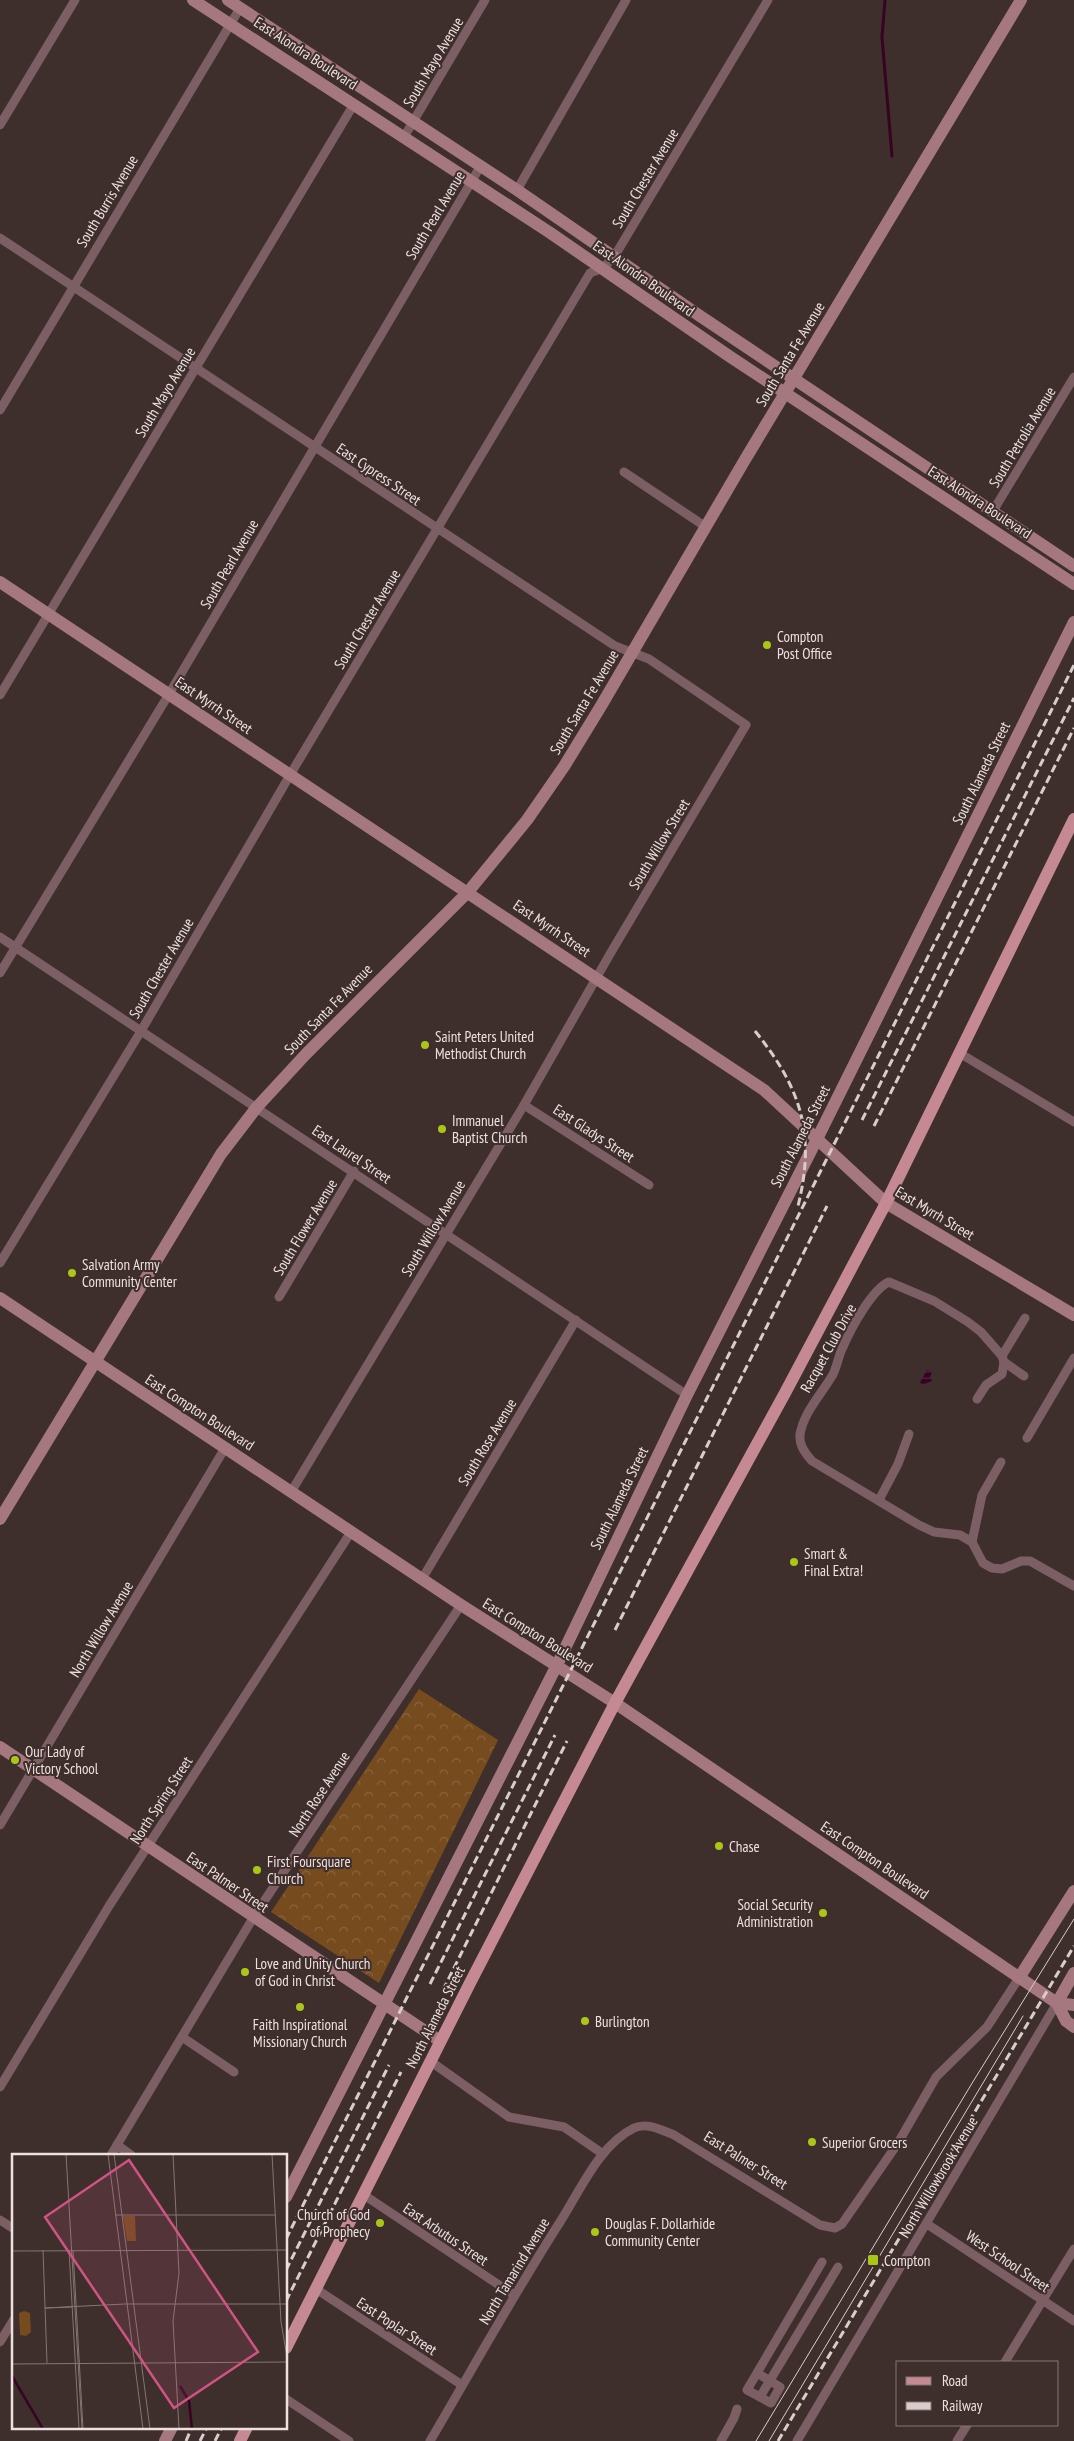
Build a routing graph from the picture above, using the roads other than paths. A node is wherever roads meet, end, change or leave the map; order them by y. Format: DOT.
graph roads {
  1 [pos="75,0"];
  2 [pos="193,0"];
  3 [pos="228,0"];
  4 [pos="486,0"];
  5 [pos="626,0"];
  6 [pos="768,0"];
  7 [pos="1021,0"];
  8 [pos="240,8"];
  9 [pos="230,23"];
  10 [pos="354,104"];
  11 [pos="413,123"];
  12 [pos="0,125"];
  13 [pos="404,137"];
  14 [pos="480,167"];
  15 [pos="471,181"];
  16 [pos="517,190"];
  17 [pos="0,238"];
  18 [pos="614,257"];
  19 [pos="603,268"];
  20 [pos="72,287"];
  21 [pos="196,368"];
  22 [pos="1074,377"];
  23 [pos="794,378"];
  24 [pos="785,394"];
  25 [pos="0,410"];
  26 [pos="313,447"];
  27 [pos="624,472"];
  28 [pos="993,511"];
  29 [pos="706,527"];
  30 [pos="436,529"];
  31 [pos="1074,566"];
  32 [pos="0,582"];
  33 [pos="1074,584"];
  34 [pos="48,614"];
  35 [pos="1074,622"];
  36 [pos="632,653"];
  37 [pos="169,694"];
  38 [pos="0,695"];
  39 [pos="746,725"];
  40 [pos="290,775"];
  41 [pos="1074,819"];
  42 [pos="468,892"];
  43 [pos="0,937"];
  44 [pos="15,948"];
  45 [pos="0,973"];
  46 [pos="596,977"];
  47 [pos="141,1031"];
  48 [pos="961,1054"];
  49 [pos="524,1105"];
  50 [pos="258,1107"];
  51 [pos="1074,1122"];
  52 [pos="817,1138"];
  53 [pos="354,1171"];
  54 [pos="649,1185"];
  55 [pos="886,1203"];
  56 [pos="446,1234"];
  57 [pos="0,1263"];
  58 [pos="279,1297"];
  59 [pos="0,1298"];
  60 [pos="1074,1315"];
  61 [pos="1025,1318"];
  62 [pos="576,1320"];
  63 [pos="1074,1358"];
  64 [pos="1003,1359"];
  65 [pos="95,1362"];
  66 [pos="1024,1376"];
  67 [pos="687,1395"];
  68 [pos="977,1399"];
  69 [pos="909,1434"];
  70 [pos="1026,1438"];
  71 [pos="225,1448"];
  72 [pos="1001,1462"];
  73 [pos="291,1492"];
  74 [pos="879,1500"];
  75 [pos="0,1519"];
  76 [pos="351,1532"];
  77 [pos="972,1542"];
  78 [pos="422,1579"];
  79 [pos="1074,1586"];
  80 [pos="461,1605"];
  81 [pos="557,1665"];
  82 [pos="615,1703"];
  83 [pos="0,1747"];
  84 [pos="34,1769"];
  85 [pos="0,1825"];
  86 [pos="148,1847"];
  87 [pos="1074,1891"];
  88 [pos="253,1918"];
  89 [pos="1074,1973"];
  90 [pos="1019,1978"];
  91 [pos="1056,2003"];
  92 [pos="383,2005"];
  93 [pos="1074,2005"];
  94 [pos="1074,2026"];
  95 [pos="182,2037"];
  96 [pos="440,2042"];
  97 [pos="430,2061"];
  98 [pos="234,2072"];
  99 [pos="0,2087"];
  100 [pos="637,2127"];
  101 [pos="117,2146"];
  102 [pos="113,2154"];
  103 [pos="129,2154"];
  104 [pos="603,2154"];
  105 [pos="288,2193"];
  106 [pos="364,2195"];
  107 [pos="0,2220"];
  108 [pos="927,2224"];
  109 [pos="12,2228"];
  110 [pos="1074,2248"];
  111 [pos="822,2262"];
  112 [pos="838,2267"];
  113 [pos="316,2289"];
  114 [pos="514,2295"];
  115 [pos="1043,2300"];
  116 [pos="1074,2321"];
  117 [pos="12,2322"];
  118 [pos="0,2342"];
  119 [pos="288,2344"];
  120 [pos="1006,2361"];
  121 [pos="756,2373"];
  122 [pos="770,2381"];
  123 [pos="462,2385"];
  124 [pos="288,2399"];
  125 [pos="737,2410"];
  126 [pos="966,2426"];
  127 [pos="172,2428"];
  128 [pos="246,2428"];
  129 [pos="165,2441"];
  130 [pos="240,2441"];
  131 [pos="349,2441"];
  132 [pos="430,2441"];
  133 [pos="721,2441"];
  134 [pos="796,2441"];
  135 [pos="957,2441"];
  1 -- 12 [label="street"];
  2 -- 9 [label="main road, East Alondra Boulevard"];
  3 -- 8 [label="main road, East Alondra Boulevard"];
  4 -- 11 [label="street, South Mayo Avenue"];
  5 -- 16 [label="street"];
  6 -- 18 [label="street, South Chester Avenue"];
  7 -- 23 [label="main road, South Santa Fe Avenue"];
  8 -- 9 [label="street, South Burris Avenue"];
  8 -- 11 [label="main road, East Alondra Boulevard"];
  9 -- 10 [label="main road, East Alondra Boulevard"];
  9 -- 20 [label="street, South Burris Avenue"];
  10 -- 13 [label="main road, East Alondra Boulevard"];
  10 -- 21 [label="street, South Mayo Avenue"];
  11 -- 13 [label="street, South Mayo Avenue"];
  11 -- 14 [label="main road, East Alondra Boulevard"];
  13 -- 15 [label="main road, East Alondra Boulevard"];
  14 -- 15 [label="street, South Pearl Avenue"];
  14 -- 16 [label="main road, East Alondra Boulevard"];
  15 -- 19 [label="main road, East Alondra Boulevard"];
  15 -- 26 [label="street, South Pearl Avenue"];
  16 -- 18 [label="main road, East Alondra Boulevard"];
  17 -- 20 [label="street, East Cypress Street"];
  18 -- 19 [label="street, South Chester Avenue"];
  18 -- 23 [label="main road, East Alondra Boulevard"];
  19 -- 24 [label="main road, East Alondra Boulevard"];
  19 -- 30 [label="street, South Chester Avenue"];
  20 -- 21 [label="street, East Cypress Street"];
  20 -- 25 [label="street, South Burris Avenue"];
  21 -- 26 [label="street, East Cypress Street"];
  21 -- 34 [label="street, South Mayo Avenue"];
  22 -- 28 [label="street, South Petrolia Avenue"];
  23 -- 24 [label="main road, South Santa Fe Avenue"];
  23 -- 28 [label="main road, East Alondra Boulevard"];
  24 -- 29 [label="main road, South Santa Fe Avenue"];
  24 -- 33 [label="main road, East Alondra Boulevard"];
  26 -- 30 [label="street, East Cypress Street"];
  26 -- 37 [label="street, South Pearl Avenue"];
  27 -- 29 [label="street"];
  28 -- 31 [label="main road, East Alondra Boulevard"];
  29 -- 36 [label="main road, South Santa Fe Avenue"];
  30 -- 36 [label="street, East Cypress Street"];
  30 -- 40 [label="street, South Chester Avenue"];
  32 -- 34 [label="main road, East Myrrh Street"];
  34 -- 37 [label="main road, East Myrrh Street"];
  34 -- 38 [label="street, South Mayo Avenue"];
  35 -- 52 [label="main road, South Alameda Street"];
  36 -- 39 [label="street, East Cypress Street"];
  36 -- 42 [label="main road, South Santa Fe Avenue"];
  37 -- 40 [label="main road, East Myrrh Street"];
  37 -- 44 [label="street, South Pearl Avenue"];
  39 -- 46 [label="street, South Willow Street"];
  40 -- 42 [label="main road, East Myrrh Street"];
  40 -- 47 [label="street, South Chester Avenue"];
  41 -- 48 [label="main road"];
  42 -- 46 [label="main road, East Myrrh Street"];
  42 -- 50 [label="main road, South Santa Fe Avenue"];
  43 -- 44 [label="street, East Laurel Street"];
  44 -- 45 [label="street, South Pearl Avenue"];
  44 -- 47 [label="street, East Laurel Street"];
  46 -- 49 [label="street, South Willow Avenue"];
  46 -- 52 [label="main road, East Myrrh Street"];
  47 -- 50 [label="street, East Laurel Street"];
  47 -- 57 [label="street, South Chester Avenue"];
  48 -- 51 [label="street"];
  48 -- 55 [label="main road"];
  49 -- 54 [label="street, East Gladys Street"];
  49 -- 56 [label="street, South Willow Avenue"];
  50 -- 53 [label="street, East Laurel Street"];
  50 -- 65 [label="main road, South Santa Fe Avenue"];
  52 -- 55 [label="main road, East Myrrh Street"];
  52 -- 67 [label="main road, South Alameda Street"];
  53 -- 56 [label="street, East Laurel Street"];
  53 -- 58 [label="street, South Flower Avenue"];
  55 -- 60 [label="main road, East Myrrh Street"];
  55 -- 82 [label="main road"];
  56 -- 62 [label="street, East Laurel Street"];
  56 -- 73 [label="street, South Willow Avenue"];
  59 -- 65 [label="main road, East Compton Boulevard"];
  61 -- 64 [label="street"];
  62 -- 67 [label="street, East Laurel Street"];
  62 -- 78 [label="street, South Rose Avenue"];
  63 -- 70 [label="street"];
  64 -- 66 [label="street, Racquet Club Drive"];
  64 -- 68 [label="street"];
  64 -- 74 [label="street, Racquet Club Drive"];
  65 -- 71 [label="main road, East Compton Boulevard"];
  65 -- 75 [label="main road, South Santa Fe Avenue"];
  67 -- 81 [label="main road, South Alameda Street"];
  69 -- 74 [label="street"];
  71 -- 73 [label="main road, East Compton Boulevard"];
  71 -- 84 [label="street, North Willow Avenue"];
  72 -- 77 [label="street"];
  73 -- 76 [label="main road, East Compton Boulevard"];
  74 -- 77 [label="street, Racquet Club Drive"];
  76 -- 78 [label="main road, East Compton Boulevard"];
  76 -- 86 [label="street, North Spring Street"];
  77 -- 79 [label="street"];
  78 -- 80 [label="main road, East Compton Boulevard"];
  80 -- 81 [label="main road, East Compton Boulevard"];
  80 -- 88 [label="street, North Rose Avenue"];
  81 -- 82 [label="main road, East Compton Boulevard"];
  81 -- 92 [label="main road"];
  82 -- 90 [label="main road, East Compton Boulevard"];
  82 -- 96 [label="main road, North Alameda Street"];
  83 -- 84 [label="main road, East Palmer Street"];
  84 -- 85 [label="street, North Willow Avenue"];
  84 -- 86 [label="main road, East Palmer Street"];
  86 -- 88 [label="main road, East Palmer Street"];
  86 -- 99 [label="street, North Spring Street"];
  87 -- 90 [label="main road"];
  88 -- 92 [label="main road, East Palmer Street"];
  88 -- 95 [label="street, North Rose Avenue"];
  89 -- 91 [label="main road"];
  90 -- 91 [label="main road, East Compton Boulevard"];
  90 -- 100 [label="street, East Palmer Street"];
  91 -- 93 [label="main road"];
  91 -- 94 [label="main road"];
  91 -- 108 [label="street, North Willowbrook Avenue"];
  92 -- 96 [label="main road, East Palmer Street"];
  92 -- 105 [label="main road"];
  95 -- 98 [label="street"];
  95 -- 101 [label="street, North Rose Avenue"];
  96 -- 97 [label="main road, North Alameda Street"];
  97 -- 104 [label="street"];
  97 -- 106 [label="main road, North Alameda Street"];
  100 -- 104 [label="street, North Tamarind Avenue"];
  101 -- 102 [label="street, North Rose Avenue"];
  101 -- 103 [label="street"];
  104 -- 114 [label="street, North Tamarind Avenue"];
  106 -- 113 [label="main road, North Alameda Street"];
  106 -- 114 [label="street, East Arbutus Street"];
  107 -- 109 [label="street"];
  108 -- 115 [label="street, West School Street"];
  108 -- 134 [label="street, North Willowbrook Avenue"];
  110 -- 115 [label="street"];
  111 -- 121 [label="street"];
  112 -- 122 [label="street"];
  113 -- 119 [label="main road, North Alameda Street"];
  113 -- 123 [label="street, East Poplar Street"];
  114 -- 123 [label="street, North Tamarind Avenue"];
  115 -- 116 [label="street, West School Street"];
  115 -- 120 [label="street"];
  117 -- 118 [label="street"];
  121 -- 122 [label="street"];
  121 -- 122 [label="street"];
  123 -- 132 [label="street, North Tamarind Avenue"];
  124 -- 131 [label="street"];
  125 -- 133 [label="street"];
  126 -- 135 [label="street"];
  127 -- 129 [label="main road"];
  128 -- 130 [label="main road"];
}
